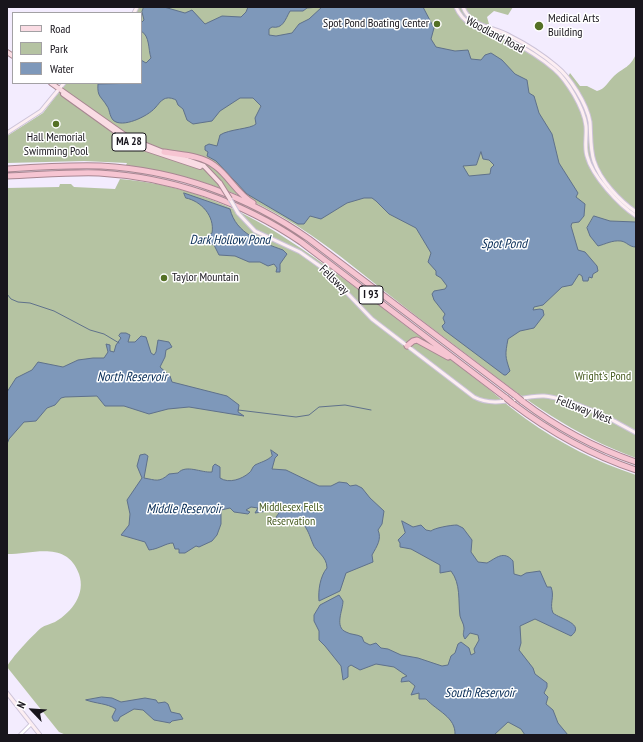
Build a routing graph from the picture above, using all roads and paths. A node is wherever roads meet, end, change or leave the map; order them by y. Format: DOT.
graph roads {
  1 [pos="456,7"];
  2 [pos="463,7"];
  3 [pos="52,84"];
  4 [pos="63,84"];
  5 [pos="59,89"];
  6 [pos="7,133"];
  7 [pos="586,138"];
  8 [pos="591,138"];
  9 [pos="164,152"];
  10 [pos="7,169"];
  11 [pos="598,170"];
  12 [pos="594,172"];
  13 [pos="212,173"];
  14 [pos="7,176"];
  15 [pos="230,199"];
  16 [pos="263,211"];
  17 [pos="636,212"];
  18 [pos="636,216"];
  19 [pos="408,346"];
  20 [pos="464,366"];
  21 [pos="482,400"];
  22 [pos="636,433"];
  23 [pos="636,462"];
  24 [pos="636,470"];
  25 [pos="7,693"];
  26 [pos="31,724"];
  27 [pos="20,735"];
  28 [pos="40,735"];
  1 -- 7 [label="main road, Woodland Road"];
  2 -- 8 [label="main road, Woodland Road"];
  3 -- 5 [label="main road, MA 28"];
  4 -- 5 [label="main road"];
  5 -- 6 [label="main road"];
  5 -- 9 [label="main road, Fellsway / MA 28"];
  5 -- 13 [label="main road, Fellsway / MA 28"];
  7 -- 8 [label="main road"];
  7 -- 12 [label="main road, Woodland Road"];
  8 -- 11 [label="main road, Woodland Road"];
  9 -- 13 [label="main road, Fellsway / MA 28"];
  9 -- 16 [label="highway"];
  10 -- 16 [label="highway, I 93"];
  11 -- 12 [label="main road"];
  11 -- 17 [label="main road, Woodland Road"];
  12 -- 18 [label="main road, Woodland Road"];
  13 -- 15 [label="main road, Fellsway / MA 28, bridge"];
  14 -- 20 [label="highway, I 93"];
  15 -- 19 [label="main road, Fellsway / MA 28, bridge"];
  16 -- 23 [label="highway, I 93, bridge"];
  19 -- 20 [label="highway"];
  19 -- 21 [label="main road, Fellsway / MA 28"];
  20 -- 24 [label="highway, I 93, bridge"];
  21 -- 22 [label="main road, Fellsway West / MA 28"];
  25 -- 26 [label="main road"];
  26 -- 27 [label="street"];
  26 -- 28 [label="main road"];
}
